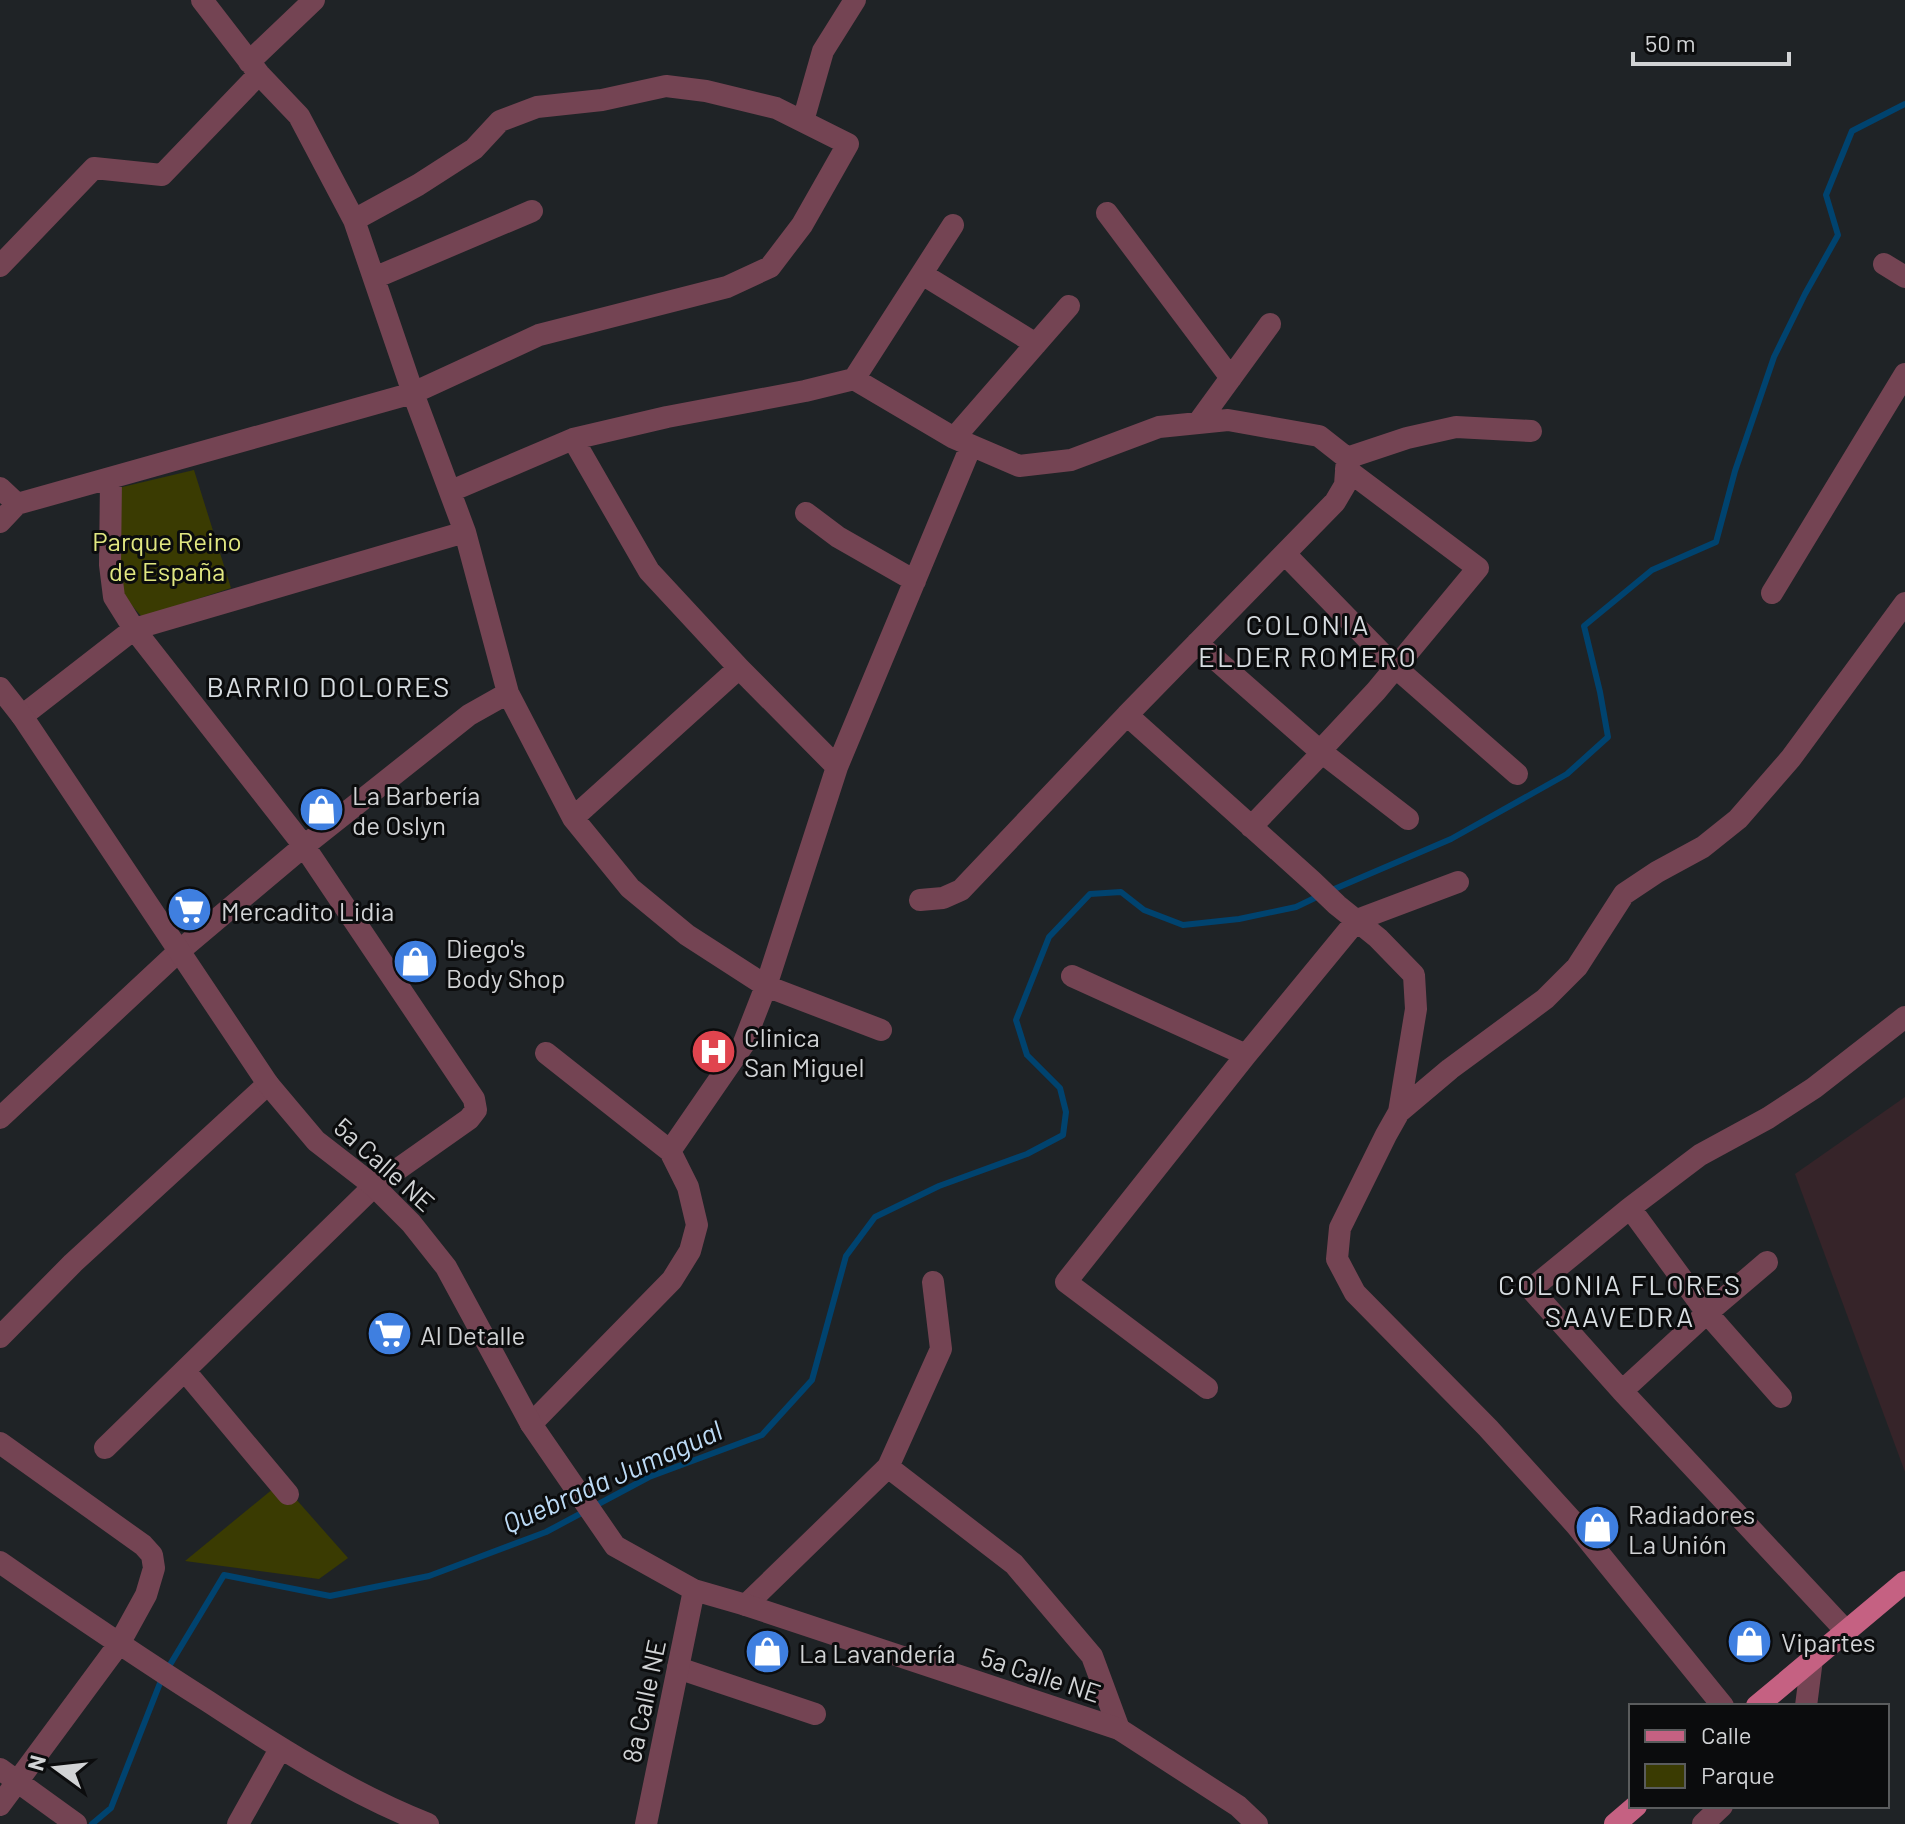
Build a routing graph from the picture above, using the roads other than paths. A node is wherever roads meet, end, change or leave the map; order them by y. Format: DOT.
graph roads {
  1 [pos="202,0"];
  2 [pos="314,0"];
  3 [pos="855,0"];
  4 [pos="254,68"];
  5 [pos="803,121"];
  6 [pos="532,211"];
  7 [pos="1107,213"];
  8 [pos="354,220"];
  9 [pos="953,225"];
  10 [pos="1884,264"];
  11 [pos="0,266"];
  12 [pos="922,274"];
  13 [pos="1905,277"];
  14 [pos="374,278"];
  15 [pos="1069,306"];
  16 [pos="1270,324"];
  17 [pos="1036,344"];
  18 [pos="1905,374"];
  19 [pos="1231,378"];
  20 [pos="854,379"];
  21 [pos="413,393"];
  22 [pos="1198,423"];
  23 [pos="1531,431"];
  24 [pos="573,439"];
  25 [pos="962,442"];
  26 [pos="1347,463"];
  27 [pos="111,479"];
  28 [pos="0,488"];
  29 [pos="451,491"];
  30 [pos="17,504"];
  31 [pos="806,513"];
  32 [pos="0,522"];
  33 [pos="465,532"];
  34 [pos="1285,554"];
  35 [pos="915,581"];
  36 [pos="1772,593"];
  37 [pos="1905,603"];
  38 [pos="134,629"];
  39 [pos="1197,643"];
  40 [pos="1395,667"];
  41 [pos="739,668"];
  42 [pos="0,688"];
  43 [pos="508,693"];
  44 [pos="1127,715"];
  45 [pos="22,716"];
  46 [pos="1320,751"];
  47 [pos="837,767"];
  48 [pos="1517,774"];
  49 [pos="573,818"];
  50 [pos="1408,819"];
  51 [pos="1251,827"];
  52 [pos="304,846"];
  53 [pos="1458,882"];
  54 [pos="920,900"];
  55 [pos="1357,920"];
  56 [pos="178,952"];
  57 [pos="1072,976"];
  58 [pos="766,986"];
  59 [pos="1905,1017"];
  60 [pos="881,1030"];
  61 [pos="546,1053"];
  62 [pos="1246,1055"];
  63 [pos="268,1084"];
  64 [pos="1399,1112"];
  65 [pos="0,1118"];
  66 [pos="670,1151"];
  67 [pos="374,1186"];
  68 [pos="1630,1208"];
  69 [pos="1767,1262"];
  70 [pos="933,1282"];
  71 [pos="1707,1313"];
  72 [pos="0,1337"];
  73 [pos="185,1371"];
  74 [pos="1207,1388"];
  75 [pos="1622,1391"];
  76 [pos="1781,1397"];
  77 [pos="531,1424"];
  78 [pos="0,1443"];
  79 [pos="105,1448"];
  80 [pos="888,1467"];
  81 [pos="288,1494"];
  82 [pos="0,1562"];
  83 [pos="1905,1582"];
  84 [pos="694,1590"];
  85 [pos="746,1605"];
  86 [pos="1846,1631"];
  87 [pos="119,1644"];
  88 [pos="1812,1659"];
  89 [pos="678,1668"];
  90 [pos="1721,1704"];
  91 [pos="1759,1704"];
  92 [pos="1806,1704"];
  93 [pos="815,1714"];
  94 [pos="1119,1729"];
  95 [pos="280,1749"];
  96 [pos="8,1775"];
  97 [pos="0,1805"];
  98 [pos="1634,1808"];
  99 [pos="1720,1808"];
  100 [pos="76,1824"];
  101 [pos="238,1824"];
  102 [pos="428,1824"];
  103 [pos="646,1824"];
  104 [pos="1257,1824"];
  105 [pos="1615,1824"];
  106 [pos="1703,1824"];
  1 -- 4 [label="street"];
  2 -- 4 [label="street"];
  3 -- 5 [label="street"];
  4 -- 8 [label="street"];
  4 -- 11 [label="street"];
  5 -- 8 [label="street"];
  5 -- 21 [label="street"];
  6 -- 14 [label="street"];
  7 -- 19 [label="street"];
  8 -- 14 [label="street"];
  9 -- 12 [label="street"];
  10 -- 13 [label="street"];
  12 -- 17 [label="street"];
  12 -- 20 [label="street"];
  14 -- 21 [label="street"];
  15 -- 17 [label="street"];
  16 -- 19 [label="street"];
  17 -- 25 [label="street"];
  18 -- 36 [label="street"];
  19 -- 22 [label="street"];
  20 -- 24 [label="street"];
  20 -- 25 [label="street"];
  21 -- 27 [label="street"];
  21 -- 29 [label="street"];
  22 -- 25 [label="street"];
  22 -- 26 [label="street"];
  23 -- 26 [label="street"];
  24 -- 29 [label="street"];
  24 -- 41 [label="street"];
  25 -- 35 [label="street"];
  26 -- 34 [label="street"];
  26 -- 40 [label="street"];
  27 -- 30 [label="street"];
  27 -- 38 [label="street"];
  28 -- 30 [label="street"];
  29 -- 33 [label="street"];
  30 -- 32 [label="street"];
  31 -- 35 [label="street"];
  33 -- 38 [label="street"];
  33 -- 43 [label="street"];
  34 -- 39 [label="street"];
  34 -- 40 [label="street"];
  35 -- 47 [label="street"];
  37 -- 64 [label="street"];
  38 -- 45 [label="street"];
  38 -- 52 [label="street"];
  39 -- 44 [label="street"];
  39 -- 46 [label="street"];
  40 -- 46 [label="street"];
  40 -- 48 [label="street"];
  41 -- 47 [label="street"];
  41 -- 49 [label="street"];
  42 -- 45 [label="street, 5a Calle NE"];
  43 -- 49 [label="street"];
  43 -- 52 [label="street"];
  44 -- 51 [label="street"];
  44 -- 54 [label="street"];
  45 -- 56 [label="street, 5a Calle NE"];
  46 -- 50 [label="street"];
  46 -- 51 [label="street"];
  47 -- 58 [label="street"];
  49 -- 58 [label="street"];
  51 -- 55 [label="street"];
  52 -- 56 [label="street"];
  52 -- 67 [label="street"];
  53 -- 55 [label="street"];
  55 -- 62 [label="street"];
  55 -- 64 [label="street"];
  56 -- 63 [label="street, 5a Calle NE"];
  56 -- 65 [label="street"];
  57 -- 62 [label="street"];
  58 -- 60 [label="street"];
  58 -- 66 [label="street"];
  59 -- 68 [label="street"];
  61 -- 66 [label="street"];
  62 -- 74 [label="street"];
  63 -- 67 [label="street, 5a Calle NE"];
  63 -- 72 [label="street"];
  64 -- 90 [label="street"];
  66 -- 77 [label="street"];
  67 -- 73 [label="street"];
  67 -- 77 [label="street, 5a Calle NE"];
  68 -- 71 [label="street"];
  68 -- 75 [label="street"];
  69 -- 71 [label="street"];
  70 -- 80 [label="street"];
  71 -- 75 [label="street"];
  71 -- 76 [label="street"];
  73 -- 79 [label="street"];
  73 -- 81 [label="street"];
  75 -- 86 [label="street"];
  77 -- 84 [label="street, 5a Calle NE"];
  78 -- 87 [label="street"];
  80 -- 85 [label="street"];
  80 -- 94 [label="street"];
  82 -- 87 [label="street"];
  83 -- 86 [label="main road"];
  84 -- 85 [label="street, 5a Calle NE"];
  84 -- 89 [label="street, 8a Calle NE"];
  85 -- 94 [label="street, 5a Calle NE"];
  86 -- 88 [label="main road"];
  87 -- 95 [label="street"];
  87 -- 96 [label="street"];
  88 -- 91 [label="main road"];
  88 -- 92 [label="street"];
  89 -- 93 [label="street"];
  89 -- 103 [label="street, 8a Calle NE"];
  94 -- 104 [label="street, 5a Calle NE"];
  95 -- 101 [label="street"];
  95 -- 102 [label="street"];
  96 -- 97 [label="street"];
  96 -- 100 [label="street"];
  98 -- 105 [label="main road"];
  99 -- 106 [label="street"];
}
